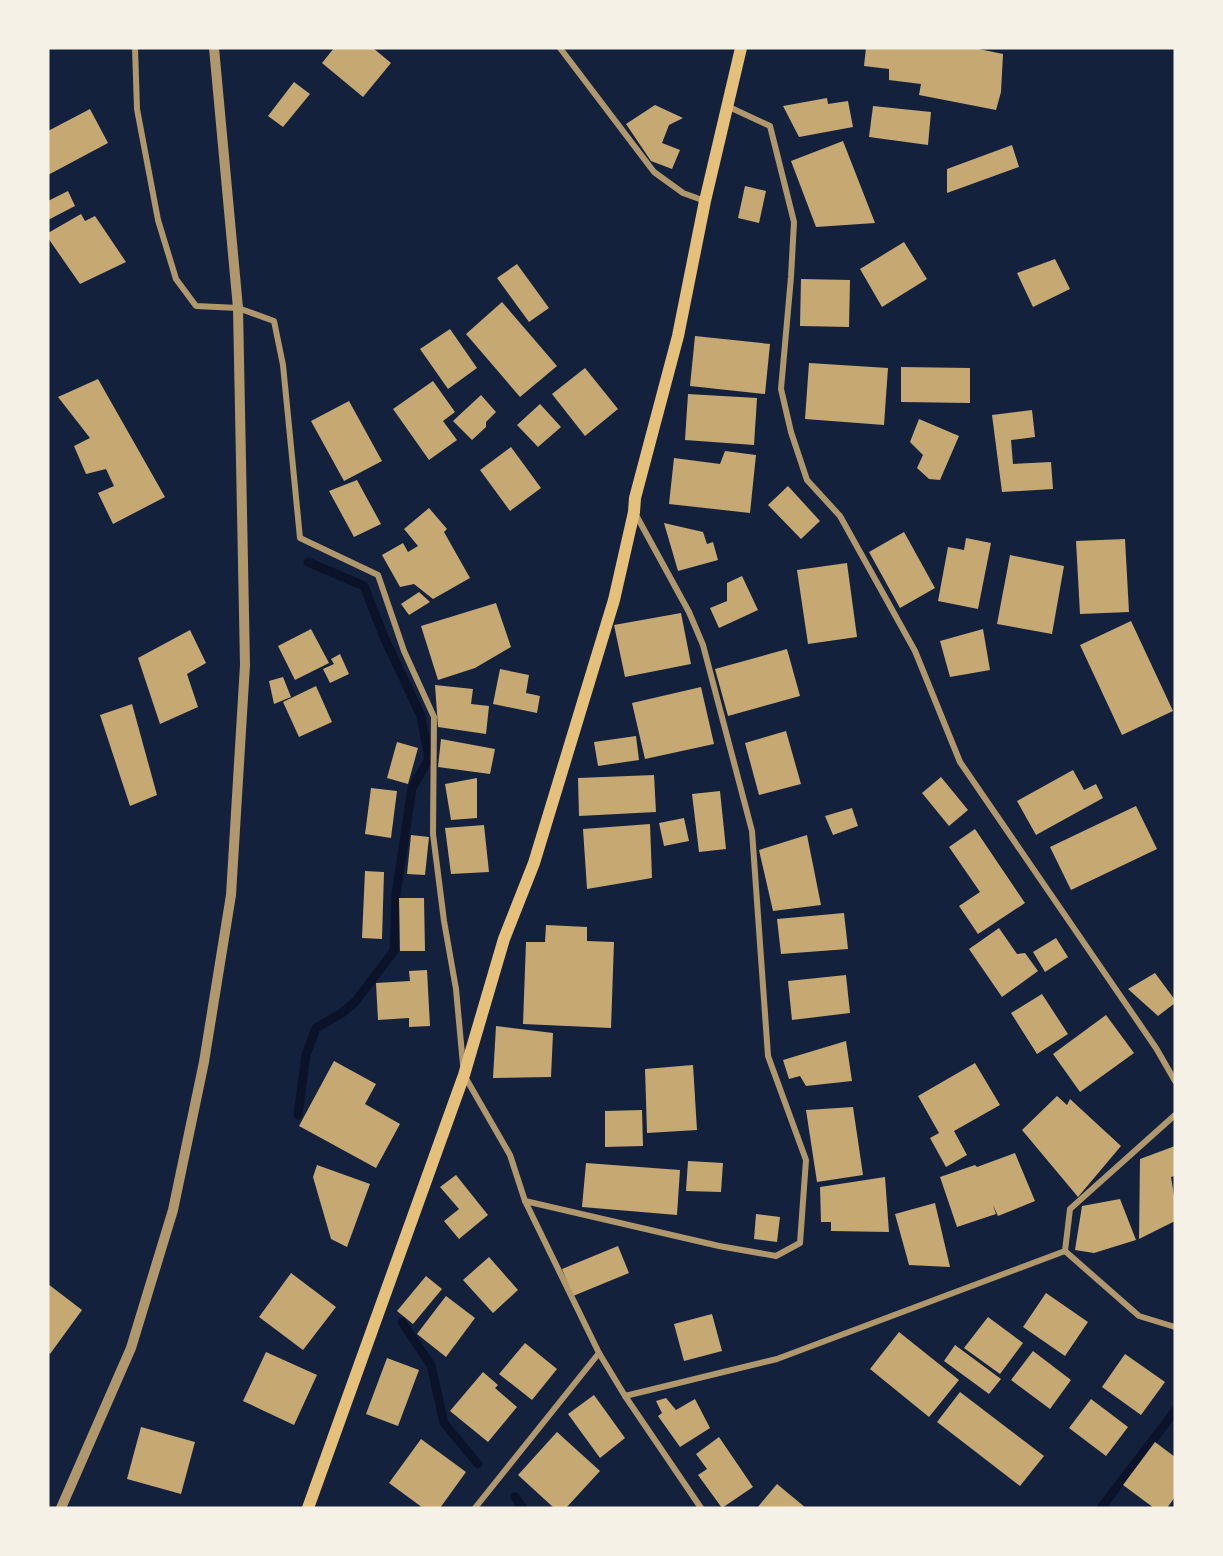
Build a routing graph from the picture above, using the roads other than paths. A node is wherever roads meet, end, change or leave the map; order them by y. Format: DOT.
graph roads {
  1 [pos="135,48"];
  2 [pos="214,48"];
  3 [pos="560,48"];
  4 [pos="741,48"];
  5 [pos="727,106"];
  6 [pos="705,201"];
  7 [pos="238,308"];
  8 [pos="634,512"];
  9 [pos="464,1075"];
  10 [pos="1175,1082"];
  11 [pos="1175,1114"];
  12 [pos="525,1201"];
  13 [pos="1065,1251"];
  14 [pos="1175,1327"];
  15 [pos="599,1353"];
  16 [pos="625,1396"];
  17 [pos="61,1508"];
  18 [pos="308,1508"];
  19 [pos="475,1508"];
  20 [pos="701,1508"];
  1 -- 7 [label="street"];
  2 -- 7 [label="street"];
  3 -- 6 [label="street"];
  4 -- 5 [label="main road"];
  5 -- 6 [label="main road"];
  5 -- 10 [label="street"];
  6 -- 8 [label="main road"];
  7 -- 9 [label="street"];
  7 -- 17 [label="street"];
  8 -- 9 [label="main road"];
  8 -- 12 [label="street"];
  9 -- 12 [label="street"];
  9 -- 18 [label="main road"];
  11 -- 13 [label="street"];
  12 -- 15 [label="street"];
  13 -- 14 [label="street"];
  13 -- 16 [label="street"];
  15 -- 16 [label="street"];
  15 -- 19 [label="street"];
  16 -- 20 [label="street"];
}
